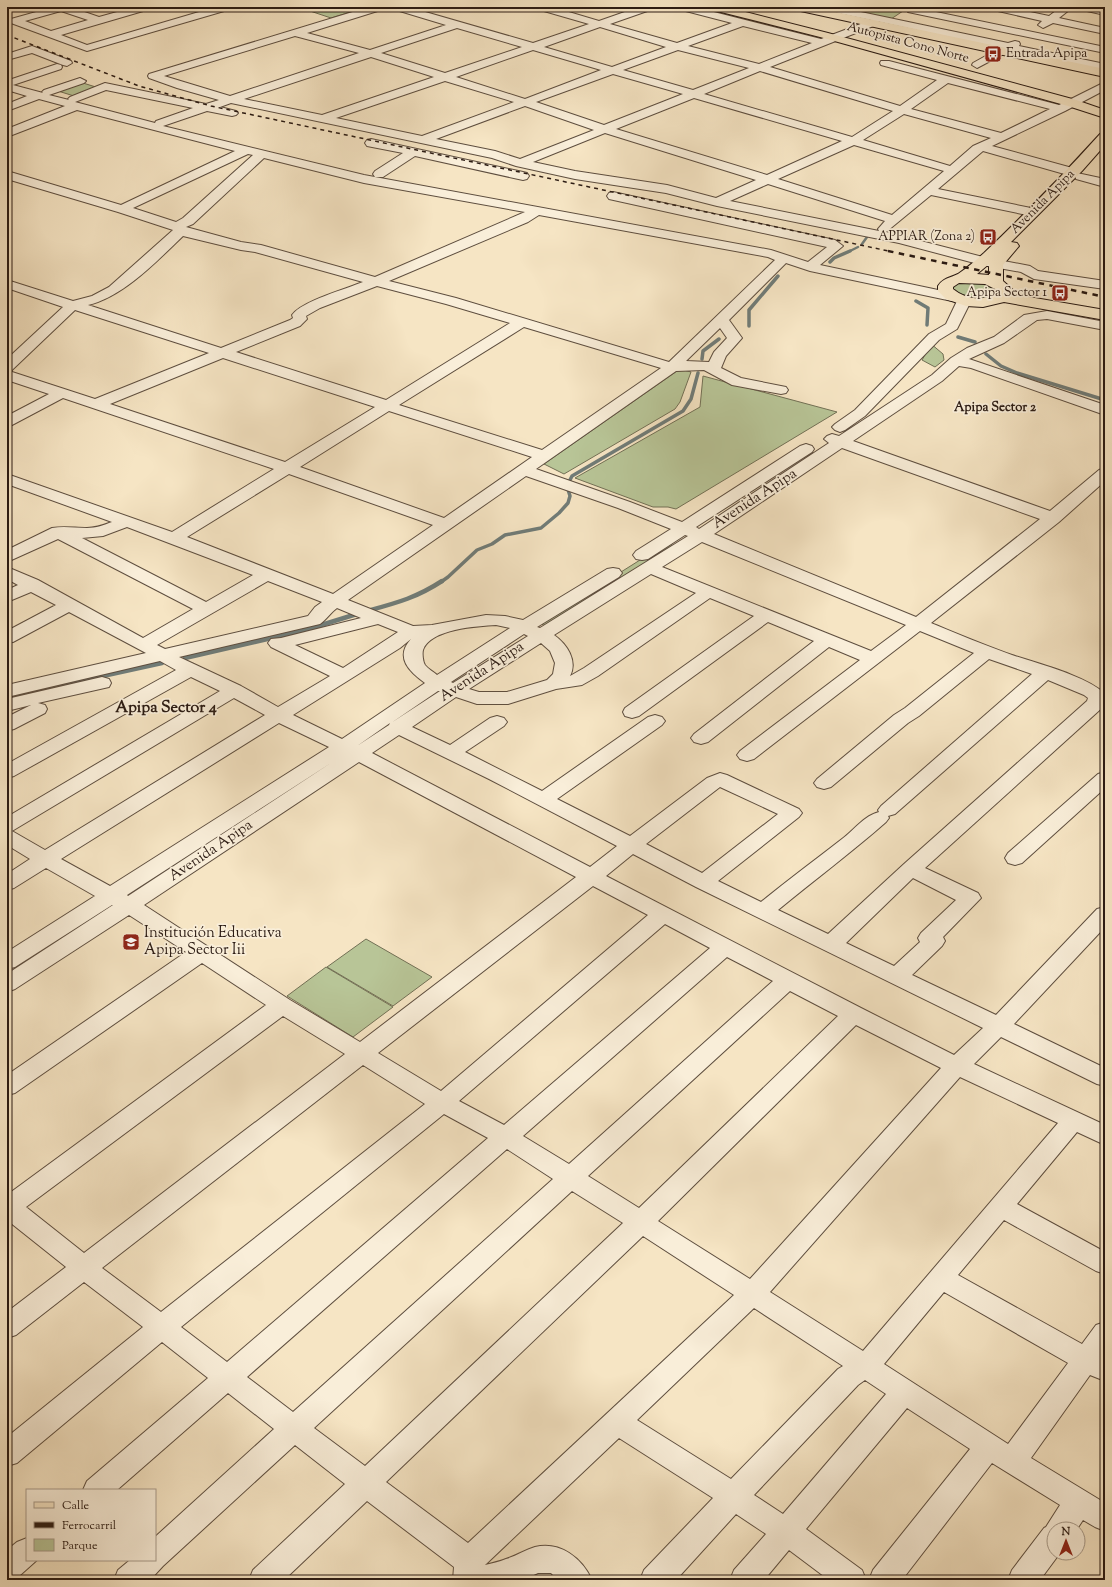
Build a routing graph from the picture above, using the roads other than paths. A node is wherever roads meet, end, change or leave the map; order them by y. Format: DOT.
graph roads {
  1 [pos="144,7"];
  2 [pos="226,7"];
  3 [pos="380,7"];
  4 [pos="397,7"];
  5 [pos="541,7"];
  6 [pos="649,7"];
  7 [pos="682,7"];
  8 [pos="713,7"];
  9 [pos="754,7"];
  10 [pos="796,7"];
  11 [pos="823,7"];
  12 [pos="993,7"];
  13 [pos="1068,7"];
  14 [pos="1082,7"];
  15 [pos="63,8"];
  16 [pos="914,9"];
  17 [pos="1105,12"];
  18 [pos="98,20"];
  19 [pos="184,20"];
  20 [pos="1050,20"];
  21 [pos="741,23"];
  22 [pos="459,24"];
  23 [pos="601,24"];
  24 [pos="780,24"];
  25 [pos="872,24"];
  26 [pos="896,25"];
  27 [pos="769,29"];
  28 [pos="1105,31"];
  29 [pos="851,32"];
  30 [pos="138,33"];
  31 [pos="296,33"];
  32 [pos="51,34"];
  33 [pos="1030,34"];
  34 [pos="829,41"];
  35 [pos="535,46"];
  36 [pos="679,47"];
  37 [pos="1007,49"];
  38 [pos="1105,50"];
  39 [pos="370,53"];
  40 [pos="7,57"];
  41 [pos="885,63"];
  42 [pos="976,65"];
  43 [pos="1105,67"];
  44 [pos="761,68"];
  45 [pos="612,71"];
  46 [pos="1105,73"];
  47 [pos="444,78"];
  48 [pos="946,79"];
  49 [pos="80,81"];
  50 [pos="9,83"];
  51 [pos="1105,85"];
  52 [pos="695,93"];
  53 [pos="43,94"];
  54 [pos="1087,95"];
  55 [pos="228,99"];
  56 [pos="1105,99"];
  57 [pos="75,102"];
  58 [pos="524,102"];
  59 [pos="1066,106"];
  60 [pos="204,107"];
  61 [pos="7,108"];
  62 [pos="902,110"];
  63 [pos="1105,114"];
  64 [pos="242,116"];
  65 [pos="323,119"];
  66 [pos="1105,120"];
  67 [pos="160,123"];
  68 [pos="1105,129"];
  69 [pos="606,130"];
  70 [pos="7,133"];
  71 [pos="1002,137"];
  72 [pos="1105,137"];
  73 [pos="359,140"];
  74 [pos="422,140"];
  75 [pos="853,141"];
  76 [pos="982,147"];
  77 [pos="246,150"];
  78 [pos="1105,151"];
  79 [pos="413,152"];
  80 [pos="262,154"];
  81 [pos="520,163"];
  82 [pos="1084,169"];
  83 [pos="952,170"];
  84 [pos="379,174"];
  85 [pos="7,176"];
  86 [pos="527,176"];
  87 [pos="765,180"];
  88 [pos="1105,183"];
  89 [pos="928,191"];
  90 [pos="613,196"];
  91 [pos="485,202"];
  92 [pos="717,202"];
  93 [pos="122,209"];
  94 [pos="537,211"];
  95 [pos="1032,212"];
  96 [pos="894,220"];
  97 [pos="179,228"];
  98 [pos="878,234"];
  99 [pos="783,259"];
  100 [pos="989,263"];
  101 [pos="813,265"];
  102 [pos="955,280"];
  103 [pos="7,284"];
  104 [pos="382,284"];
  105 [pos="1105,285"];
  106 [pos="1000,289"];
  107 [pos="958,299"];
  108 [pos="986,302"];
  109 [pos="73,305"];
  110 [pos="1105,308"];
  111 [pos="1105,315"];
  112 [pos="721,319"];
  113 [pos="522,322"];
  114 [pos="1105,326"];
  115 [pos="959,327"];
  116 [pos="946,348"];
  117 [pos="222,354"];
  118 [pos="7,367"];
  119 [pos="672,367"];
  120 [pos="713,368"];
  121 [pos="7,375"];
  122 [pos="781,390"];
  123 [pos="60,394"];
  124 [pos="94,405"];
  125 [pos="388,405"];
  126 [pos="1105,410"];
  127 [pos="7,422"];
  128 [pos="833,440"];
  129 [pos="545,456"];
  130 [pos="288,468"];
  131 [pos="524,470"];
  132 [pos="1105,473"];
  133 [pos="7,479"];
  134 [pos="1053,518"];
  135 [pos="128,521"];
  136 [pos="446,524"];
  137 [pos="683,528"];
  138 [pos="58,532"];
  139 [pos="701,535"];
  140 [pos="174,538"];
  141 [pos="7,557"];
  142 [pos="648,567"];
  143 [pos="7,572"];
  144 [pos="266,575"];
  145 [pos="32,584"];
  146 [pos="708,592"];
  147 [pos="7,597"];
  148 [pos="335,602"];
  149 [pos="70,605"];
  150 [pos="206,609"];
  151 [pos="766,615"];
  152 [pos="378,619"];
  153 [pos="918,624"];
  154 [pos="523,627"];
  155 [pos="434,630"];
  156 [pos="411,632"];
  157 [pos="540,635"];
  158 [pos="7,638"];
  159 [pos="827,640"];
  160 [pos="277,643"];
  161 [pos="143,645"];
  162 [pos="987,652"];
  163 [pos="872,658"];
  164 [pos="178,663"];
  165 [pos="1045,673"];
  166 [pos="343,675"];
  167 [pos="554,684"];
  168 [pos="445,687"];
  169 [pos="234,690"];
  170 [pos="7,691"];
  171 [pos="7,705"];
  172 [pos="38,709"];
  173 [pos="632,712"];
  174 [pos="278,715"];
  175 [pos="655,721"];
  176 [pos="497,722"];
  177 [pos="7,725"];
  178 [pos="397,727"];
  179 [pos="702,738"];
  180 [pos="350,750"];
  181 [pos="451,753"];
  182 [pos="747,755"];
  183 [pos="7,772"];
  184 [pos="1105,778"];
  185 [pos="824,783"];
  186 [pos="542,800"];
  187 [pos="7,826"];
  188 [pos="7,836"];
  189 [pos="631,846"];
  190 [pos="1015,858"];
  191 [pos="45,859"];
  192 [pos="911,869"];
  193 [pos="593,877"];
  194 [pos="703,882"];
  195 [pos="7,883"];
  196 [pos="120,901"];
  197 [pos="763,911"];
  198 [pos="663,914"];
  199 [pos="1105,914"];
  200 [pos="832,944"];
  201 [pos="725,947"];
  202 [pos="202,952"];
  203 [pos="7,962"];
  204 [pos="897,976"];
  205 [pos="788,980"];
  206 [pos="7,984"];
  207 [pos="282,1005"];
  208 [pos="853,1014"];
  209 [pos="999,1026"];
  210 [pos="363,1054"];
  211 [pos="957,1066"];
  212 [pos="1105,1078"];
  213 [pos="7,1087"];
  214 [pos="442,1103"];
  215 [pos="1074,1120"];
  216 [pos="505,1136"];
  217 [pos="1105,1136"];
  218 [pos="571,1179"];
  219 [pos="8,1206"];
  220 [pos="1001,1207"];
  221 [pos="641,1222"];
  222 [pos="1105,1264"];
  223 [pos="83,1267"];
  224 [pos="941,1278"];
  225 [pos="752,1293"];
  226 [pos="7,1327"];
  227 [pos="162,1327"];
  228 [pos="1105,1333"];
  229 [pos="1095,1365"];
  230 [pos="866,1366"];
  231 [pos="227,1377"];
  232 [pos="905,1391"];
  233 [pos="616,1422"];
  234 [pos="293,1428"];
  235 [pos="1000,1453"];
  236 [pos="7,1454"];
  237 [pos="365,1483"];
  238 [pos="98,1489"];
  239 [pos="733,1496"];
  240 [pos="1079,1502"];
  241 [pos="1105,1518"];
  242 [pos="1066,1521"];
  243 [pos="786,1532"];
  244 [pos="1046,1548"];
  245 [pos="26,1552"];
  246 [pos="156,1555"];
  247 [pos="149,1561"];
  248 [pos="7,1568"];
  249 [pos="473,1574"];
  250 [pos="129,1580"];
  251 [pos="264,1580"];
  252 [pos="577,1580"];
  253 [pos="655,1580"];
  254 [pos="746,1580"];
  255 [pos="851,1580"];
  256 [pos="884,1580"];
  257 [pos="1023,1580"];
  1 -- 18 [label="street"];
  1 -- 19 [label="street"];
  2 -- 19 [label="street"];
  3 -- 31 [label="street"];
  4 -- 22 [label="street"];
  5 -- 23 [label="street"];
  6 -- 23 [label="street"];
  7 -- 21 [label="street"];
  8 -- 24 [label="main road, Autopista Cono Norte"];
  9 -- 29 [label="main road, Autopista Cono Norte"];
  10 -- 25 [label="main road"];
  11 -- 26 [label="street"];
  12 -- 20 [label="street"];
  13 -- 20 [label="street"];
  14 -- 17 [label="street"];
  15 -- 18 [label="street"];
  15 -- 32 [label="street"];
  16 -- 26 [label="street"];
  16 -- 33 [label="street"];
  18 -- 30 [label="street"];
  18 -- 32 [label="street"];
  19 -- 30 [label="street"];
  20 -- 28 [label="street"];
  20 -- 33 [label="street"];
  21 -- 27 [label="street"];
  21 -- 36 [label="street"];
  22 -- 35 [label="street"];
  22 -- 39 [label="street"];
  23 -- 35 [label="street"];
  23 -- 36 [label="street"];
  24 -- 27 [label="street"];
  24 -- 34 [label="main road, Autopista Cono Norte"];
  25 -- 26 [label="main road"];
  25 -- 29 [label="street"];
  26 -- 37 [label="main road"];
  27 -- 34 [label="street"];
  29 -- 34 [label="street"];
  29 -- 42 [label="main road, Autopista Cono Norte"];
  30 -- 32 [label="street"];
  31 -- 39 [label="street"];
  31 -- 55 [label="street"];
  33 -- 37 [label="street"];
  33 -- 38 [label="street"];
  34 -- 44 [label="street"];
  34 -- 59 [label="main road, Autopista Cono Norte"];
  35 -- 45 [label="street"];
  35 -- 47 [label="street"];
  36 -- 44 [label="street"];
  36 -- 45 [label="street"];
  37 -- 42 [label="street"];
  37 -- 43 [label="street"];
  37 -- 46 [label="main road"];
  39 -- 47 [label="street"];
  39 -- 55 [label="street"];
  40 -- 50 [label="street"];
  41 -- 48 [label="street"];
  42 -- 54 [label="main road, Autopista Cono Norte"];
  44 -- 52 [label="street"];
  44 -- 62 [label="street"];
  45 -- 52 [label="street"];
  45 -- 58 [label="street"];
  47 -- 58 [label="street"];
  47 -- 65 [label="street"];
  48 -- 59 [label="street"];
  48 -- 62 [label="street"];
  49 -- 53 [label="street"];
  50 -- 53 [label="street"];
  51 -- 54 [label="street"];
  52 -- 69 [label="street"];
  52 -- 75 [label="street"];
  53 -- 57 [label="street"];
  53 -- 61 [label="street"];
  54 -- 56 [label="main road, Autopista Cono Norte"];
  54 -- 59 [label="street"];
  55 -- 60 [label="street"];
  55 -- 65 [label="street"];
  57 -- 60 [label="street"];
  57 -- 67 [label="street"];
  57 -- 70 [label="street"];
  57 -- 77 [label="street"];
  58 -- 69 [label="street"];
  58 -- 74 [label="street"];
  59 -- 63 [label="main road"];
  59 -- 66 [label="main road"];
  59 -- 71 [label="street"];
  60 -- 64 [label="street"];
  60 -- 67 [label="street"];
  62 -- 71 [label="street"];
  62 -- 75 [label="street"];
  65 -- 74 [label="street"];
  67 -- 84 [label="street"];
  68 -- 82 [label="main road"];
  69 -- 81 [label="street"];
  69 -- 87 [label="street"];
  71 -- 76 [label="street"];
  72 -- 82 [label="main road, Avenida Apipa"];
  73 -- 79 [label="street"];
  74 -- 81 [label="street"];
  75 -- 83 [label="street"];
  75 -- 87 [label="street"];
  76 -- 82 [label="street"];
  76 -- 83 [label="street"];
  77 -- 80 [label="street"];
  77 -- 93 [label="street"];
  78 -- 82 [label="main road, Avenida Apipa"];
  79 -- 84 [label="street"];
  79 -- 86 [label="street"];
  80 -- 91 [label="street"];
  80 -- 97 [label="street"];
  81 -- 92 [label="street"];
  82 -- 88 [label="street"];
  82 -- 95 [label="main road, Avenida Apipa"];
  82 -- 100 [label="main road, Avenida Apipa"];
  83 -- 89 [label="street"];
  84 -- 91 [label="street"];
  85 -- 93 [label="street"];
  87 -- 92 [label="street"];
  87 -- 96 [label="street"];
  89 -- 95 [label="street"];
  89 -- 96 [label="street"];
  90 -- 101 [label="street"];
  91 -- 94 [label="street"];
  92 -- 98 [label="street"];
  93 -- 97 [label="street"];
  94 -- 99 [label="street"];
  94 -- 104 [label="street"];
  95 -- 100 [label="main road, Avenida Apipa"];
  96 -- 98 [label="street"];
  97 -- 104 [label="street"];
  97 -- 109 [label="street"];
  98 -- 100 [label="street"];
  99 -- 101 [label="street"];
  99 -- 112 [label="street"];
  100 -- 102 [label="main road, Avenida Apipa"];
  100 -- 105 [label="street"];
  100 -- 106 [label="main road"];
  101 -- 102 [label="street"];
  101 -- 107 [label="street"];
  102 -- 106 [label="main road"];
  102 -- 107 [label="main road"];
  103 -- 109 [label="street"];
  104 -- 113 [label="street"];
  104 -- 117 [label="street"];
  106 -- 108 [label="main road"];
  106 -- 110 [label="main road"];
  106 -- 111 [label="main road"];
  107 -- 108 [label="main road"];
  107 -- 115 [label="street"];
  108 -- 115 [label="street"];
  109 -- 117 [label="street"];
  109 -- 118 [label="street"];
  112 -- 119 [label="street"];
  112 -- 120 [label="street"];
  113 -- 119 [label="street"];
  113 -- 125 [label="street"];
  114 -- 116 [label="street, Avenida Apipa"];
  115 -- 116 [label="street, Avenida Apipa"];
  116 -- 126 [label="street"];
  116 -- 128 [label="street, Avenida Apipa"];
  116 -- 128 [label="street, Avenida Apipa"];
  117 -- 124 [label="street"];
  117 -- 125 [label="street"];
  119 -- 120 [label="street"];
  119 -- 129 [label="street"];
  120 -- 122 [label="street"];
  121 -- 123 [label="street"];
  123 -- 124 [label="street"];
  123 -- 127 [label="street"];
  124 -- 130 [label="street"];
  125 -- 129 [label="street"];
  125 -- 130 [label="street"];
  128 -- 134 [label="street"];
  128 -- 137 [label="street, Avenida Apipa"];
  128 -- 139 [label="street, Avenida Apipa"];
  129 -- 131 [label="street"];
  130 -- 136 [label="street"];
  130 -- 140 [label="street"];
  131 -- 136 [label="street"];
  131 -- 137 [label="street"];
  132 -- 134 [label="street"];
  133 -- 135 [label="street"];
  134 -- 153 [label="street"];
  135 -- 138 [label="street"];
  135 -- 140 [label="street"];
  136 -- 148 [label="street"];
  137 -- 139 [label="street"];
  137 -- 154 [label="street, Avenida Apipa"];
  138 -- 141 [label="street"];
  138 -- 150 [label="street"];
  139 -- 142 [label="street, Avenida Apipa"];
  139 -- 153 [label="street"];
  140 -- 144 [label="street"];
  142 -- 146 [label="street"];
  142 -- 157 [label="street, Avenida Apipa"];
  143 -- 145 [label="street"];
  144 -- 148 [label="street"];
  144 -- 150 [label="street"];
  145 -- 147 [label="street"];
  145 -- 149 [label="street"];
  146 -- 151 [label="street"];
  146 -- 167 [label="street"];
  148 -- 152 [label="street"];
  148 -- 164 [label="street"];
  149 -- 158 [label="street"];
  149 -- 161 [label="street"];
  150 -- 161 [label="street"];
  151 -- 159 [label="street"];
  151 -- 173 [label="street"];
  152 -- 156 [label="street"];
  152 -- 160 [label="street"];
  153 -- 162 [label="street"];
  153 -- 163 [label="street"];
  154 -- 155 [label="street"];
  154 -- 157 [label="street"];
  154 -- 168 [label="street, Avenida Apipa"];
  155 -- 156 [label="street"];
  155 -- 168 [label="street"];
  156 -- 166 [label="street"];
  157 -- 167 [label="street"];
  157 -- 168 [label="street, Avenida Apipa"];
  159 -- 163 [label="street"];
  159 -- 179 [label="street"];
  160 -- 164 [label="street"];
  160 -- 166 [label="street"];
  161 -- 164 [label="street"];
  162 -- 165 [label="street"];
  162 -- 185 [label="street"];
  163 -- 182 [label="street"];
  164 -- 169 [label="street"];
  164 -- 170 [label="street"];
  164 -- 171 [label="street"];
  164 -- 183 [label="street"];
  165 -- 192 [label="street"];
  165 -- 197 [label="street"];
  166 -- 174 [label="street"];
  167 -- 168 [label="street"];
  168 -- 178 [label="street, Avenida Apipa"];
  168 -- 180 [label="street, Avenida Apipa"];
  169 -- 174 [label="street"];
  169 -- 187 [label="street"];
  172 -- 177 [label="street"];
  174 -- 180 [label="street"];
  174 -- 191 [label="street"];
  175 -- 186 [label="street"];
  176 -- 181 [label="street"];
  178 -- 180 [label="street, Avenida Apipa"];
  178 -- 181 [label="street"];
  180 -- 193 [label="street"];
  180 -- 196 [label="street, Avenida Apipa"];
  181 -- 186 [label="street"];
  184 -- 190 [label="street"];
  186 -- 189 [label="street"];
  188 -- 191 [label="street"];
  189 -- 193 [label="street"];
  189 -- 194 [label="street"];
  189 -- 194 [label="street"];
  191 -- 195 [label="street"];
  191 -- 196 [label="street"];
  192 -- 200 [label="street"];
  192 -- 204 [label="street"];
  193 -- 198 [label="street"];
  193 -- 210 [label="street"];
  194 -- 197 [label="street"];
  196 -- 202 [label="street"];
  196 -- 203 [label="street, Avenida Apipa"];
  196 -- 206 [label="street, Avenida Apipa"];
  197 -- 200 [label="street"];
  198 -- 201 [label="street"];
  198 -- 214 [label="street"];
  199 -- 209 [label="street"];
  200 -- 204 [label="street"];
  201 -- 205 [label="street"];
  201 -- 216 [label="street"];
  202 -- 207 [label="street"];
  202 -- 213 [label="street"];
  204 -- 209 [label="street"];
  205 -- 208 [label="street"];
  205 -- 218 [label="street"];
  207 -- 210 [label="street"];
  207 -- 219 [label="street"];
  208 -- 211 [label="street"];
  208 -- 221 [label="street"];
  209 -- 211 [label="street"];
  209 -- 212 [label="street"];
  210 -- 214 [label="street"];
  210 -- 223 [label="street"];
  211 -- 215 [label="street"];
  211 -- 225 [label="street"];
  214 -- 216 [label="street"];
  214 -- 227 [label="street"];
  215 -- 217 [label="street"];
  215 -- 220 [label="street"];
  216 -- 218 [label="street"];
  216 -- 231 [label="street"];
  218 -- 221 [label="street"];
  218 -- 234 [label="street"];
  219 -- 223 [label="street"];
  220 -- 222 [label="street"];
  220 -- 224 [label="street"];
  221 -- 225 [label="street"];
  221 -- 237 [label="street"];
  223 -- 226 [label="street"];
  223 -- 227 [label="street"];
  224 -- 229 [label="street"];
  224 -- 230 [label="street"];
  225 -- 230 [label="street"];
  225 -- 233 [label="street"];
  227 -- 231 [label="street"];
  227 -- 236 [label="street"];
  228 -- 229 [label="street"];
  229 -- 235 [label="street"];
  230 -- 232 [label="street"];
  230 -- 239 [label="street"];
  231 -- 234 [label="street"];
  231 -- 238 [label="street"];
  232 -- 235 [label="street"];
  232 -- 243 [label="street"];
  233 -- 239 [label="street"];
  233 -- 249 [label="street"];
  234 -- 237 [label="street"];
  234 -- 246 [label="street"];
  235 -- 240 [label="street"];
  235 -- 256 [label="street"];
  237 -- 249 [label="street"];
  237 -- 251 [label="street"];
  239 -- 243 [label="street"];
  239 -- 253 [label="street"];
  240 -- 241 [label="street"];
  240 -- 242 [label="street"];
  243 -- 254 [label="street"];
  243 -- 255 [label="street"];
  244 -- 257 [label="street"];
  245 -- 248 [label="street"];
  247 -- 250 [label="street"];
  249 -- 252 [label="street"];
}
